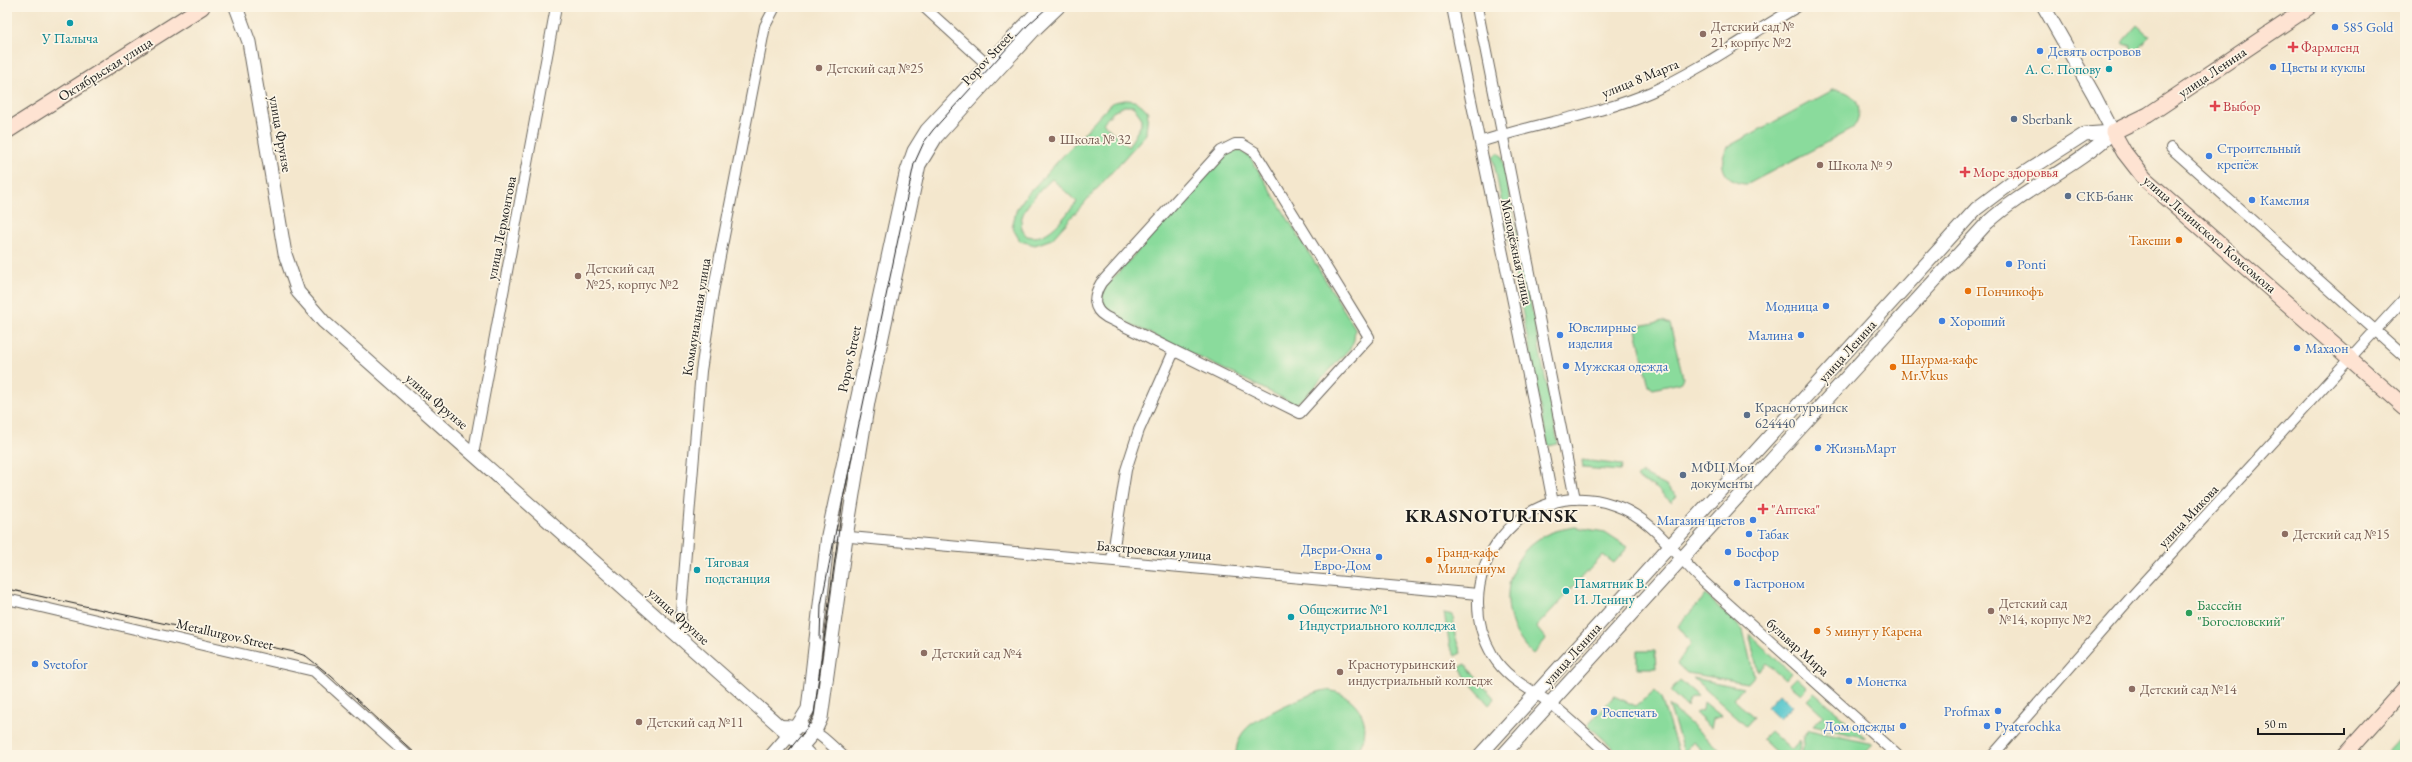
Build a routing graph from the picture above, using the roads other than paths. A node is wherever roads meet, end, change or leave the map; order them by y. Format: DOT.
graph roads {
  1 [pos="202,7"];
  2 [pos="236,7"];
  3 [pos="556,7"];
  4 [pos="775,7"];
  5 [pos="924,7"];
  6 [pos="1042,7"];
  7 [pos="1058,7"];
  8 [pos="1452,7"];
  9 [pos="1477,7"];
  10 [pos="1798,7"];
  11 [pos="2044,7"];
  12 [pos="2309,7"];
  13 [pos="991,68"];
  14 [pos="7,131"];
  15 [pos="2113,132"];
  16 [pos="1502,134"];
  17 [pos="1480,142"];
  18 [pos="2171,148"];
  19 [pos="2405,298"];
  20 [pos="2376,331"];
  21 [pos="1174,351"];
  22 [pos="2405,357"];
  23 [pos="2350,358"];
  24 [pos="2405,407"];
  25 [pos="473,455"];
  26 [pos="1575,499"];
  27 [pos="1553,502"];
  28 [pos="1686,528"];
  29 [pos="828,535"];
  30 [pos="846,537"];
  31 [pos="1698,540"];
  32 [pos="1670,546"];
  33 [pos="1112,559"];
  34 [pos="1680,559"];
  35 [pos="1478,594"];
  36 [pos="7,599"];
  37 [pos="679,637"];
  38 [pos="2405,688"];
  39 [pos="1536,694"];
  40 [pos="1550,703"];
  41 [pos="1516,716"];
  42 [pos="777,725"];
  43 [pos="798,725"];
  44 [pos="1528,727"];
  45 [pos="815,731"];
  46 [pos="789,735"];
  47 [pos="802,752"];
  48 [pos="407,755"];
  49 [pos="772,755"];
  50 [pos="842,755"];
  51 [pos="1480,755"];
  52 [pos="1502,755"];
  53 [pos="1610,755"];
  54 [pos="1897,755"];
  55 [pos="1992,755"];
  56 [pos="2345,755"];
  1 -- 14 [label="main road, Октябрьская улица"];
  2 -- 25 [label="street, улица Фрунзе"];
  3 -- 25 [label="street, улица Лермонтова"];
  4 -- 37 [label="street, Коммунальная улица"];
  5 -- 13 [label="street"];
  6 -- 13 [label="street, Popov Street"];
  7 -- 13 [label="street, Popov Street"];
  8 -- 17 [label="street, Молодёжная улица"];
  9 -- 16 [label="street, Молодёжная улица"];
  10 -- 16 [label="street, улица 8 Марта"];
  11 -- 15 [label="street, улица Ленинского Комсомола"];
  12 -- 15 [label="main road, улица Ленина"];
  13 -- 29 [label="street, Popov Street"];
  13 -- 30 [label="street, Popov Street"];
  15 -- 23 [label="main road, улица Ленинского Комсомола"];
  15 -- 28 [label="street, улица Ленина"];
  15 -- 31 [label="street, улица Ленина"];
  16 -- 17 [label="street, улица 8 Марта"];
  16 -- 26 [label="street, Молодёжная улица"];
  17 -- 27 [label="street, Молодёжная улица"];
  18 -- 20 [label="street"];
  19 -- 20 [label="street, улица Микова"];
  20 -- 22 [label="street"];
  20 -- 23 [label="street, улица Микова"];
  21 -- 21 [label="street"];
  21 -- 33 [label="street"];
  23 -- 24 [label="main road, улица Ленинского Комсомола"];
  23 -- 55 [label="street, улица Микова"];
  25 -- 37 [label="street, улица Фрунзе"];
  26 -- 27 [label="street, бульвар Мира"];
  26 -- 32 [label="street, бульвар Мира"];
  27 -- 35 [label="street, бульвар Мира"];
  28 -- 31 [label="street"];
  28 -- 32 [label="street, улица Ленина"];
  29 -- 30 [label="street, Базстроевская улица"];
  29 -- 43 [label="street, Popov Street"];
  30 -- 33 [label="street, Базстроевская улица"];
  30 -- 45 [label="street, Popov Street"];
  31 -- 34 [label="street, улица Ленина"];
  32 -- 34 [label="street, бульвар Мира"];
  32 -- 39 [label="street, улица Ленина"];
  33 -- 35 [label="street, Базстроевская улица"];
  34 -- 40 [label="street, улица Ленина"];
  34 -- 54 [label="street, бульвар Мира"];
  35 -- 39 [label="street"];
  36 -- 48 [label="street, Metallurgov Street"];
  37 -- 42 [label="street, улица Фрунзе"];
  38 -- 56 [label="main road"];
  39 -- 40 [label="street"];
  39 -- 41 [label="street, улица Ленина"];
  40 -- 44 [label="street, улица Ленина"];
  40 -- 53 [label="street"];
  41 -- 44 [label="street"];
  41 -- 51 [label="street, улица Ленина"];
  42 -- 43 [label="street"];
  42 -- 46 [label="street, улица Фрунзе"];
  43 -- 45 [label="street"];
  43 -- 46 [label="street, Popov Street"];
  44 -- 52 [label="street, улица Ленина"];
  45 -- 47 [label="street, Popov Street"];
  45 -- 50 [label="street"];
  46 -- 47 [label="street, улица Фрунзе"];
  46 -- 49 [label="street, Popov Street"];
}
